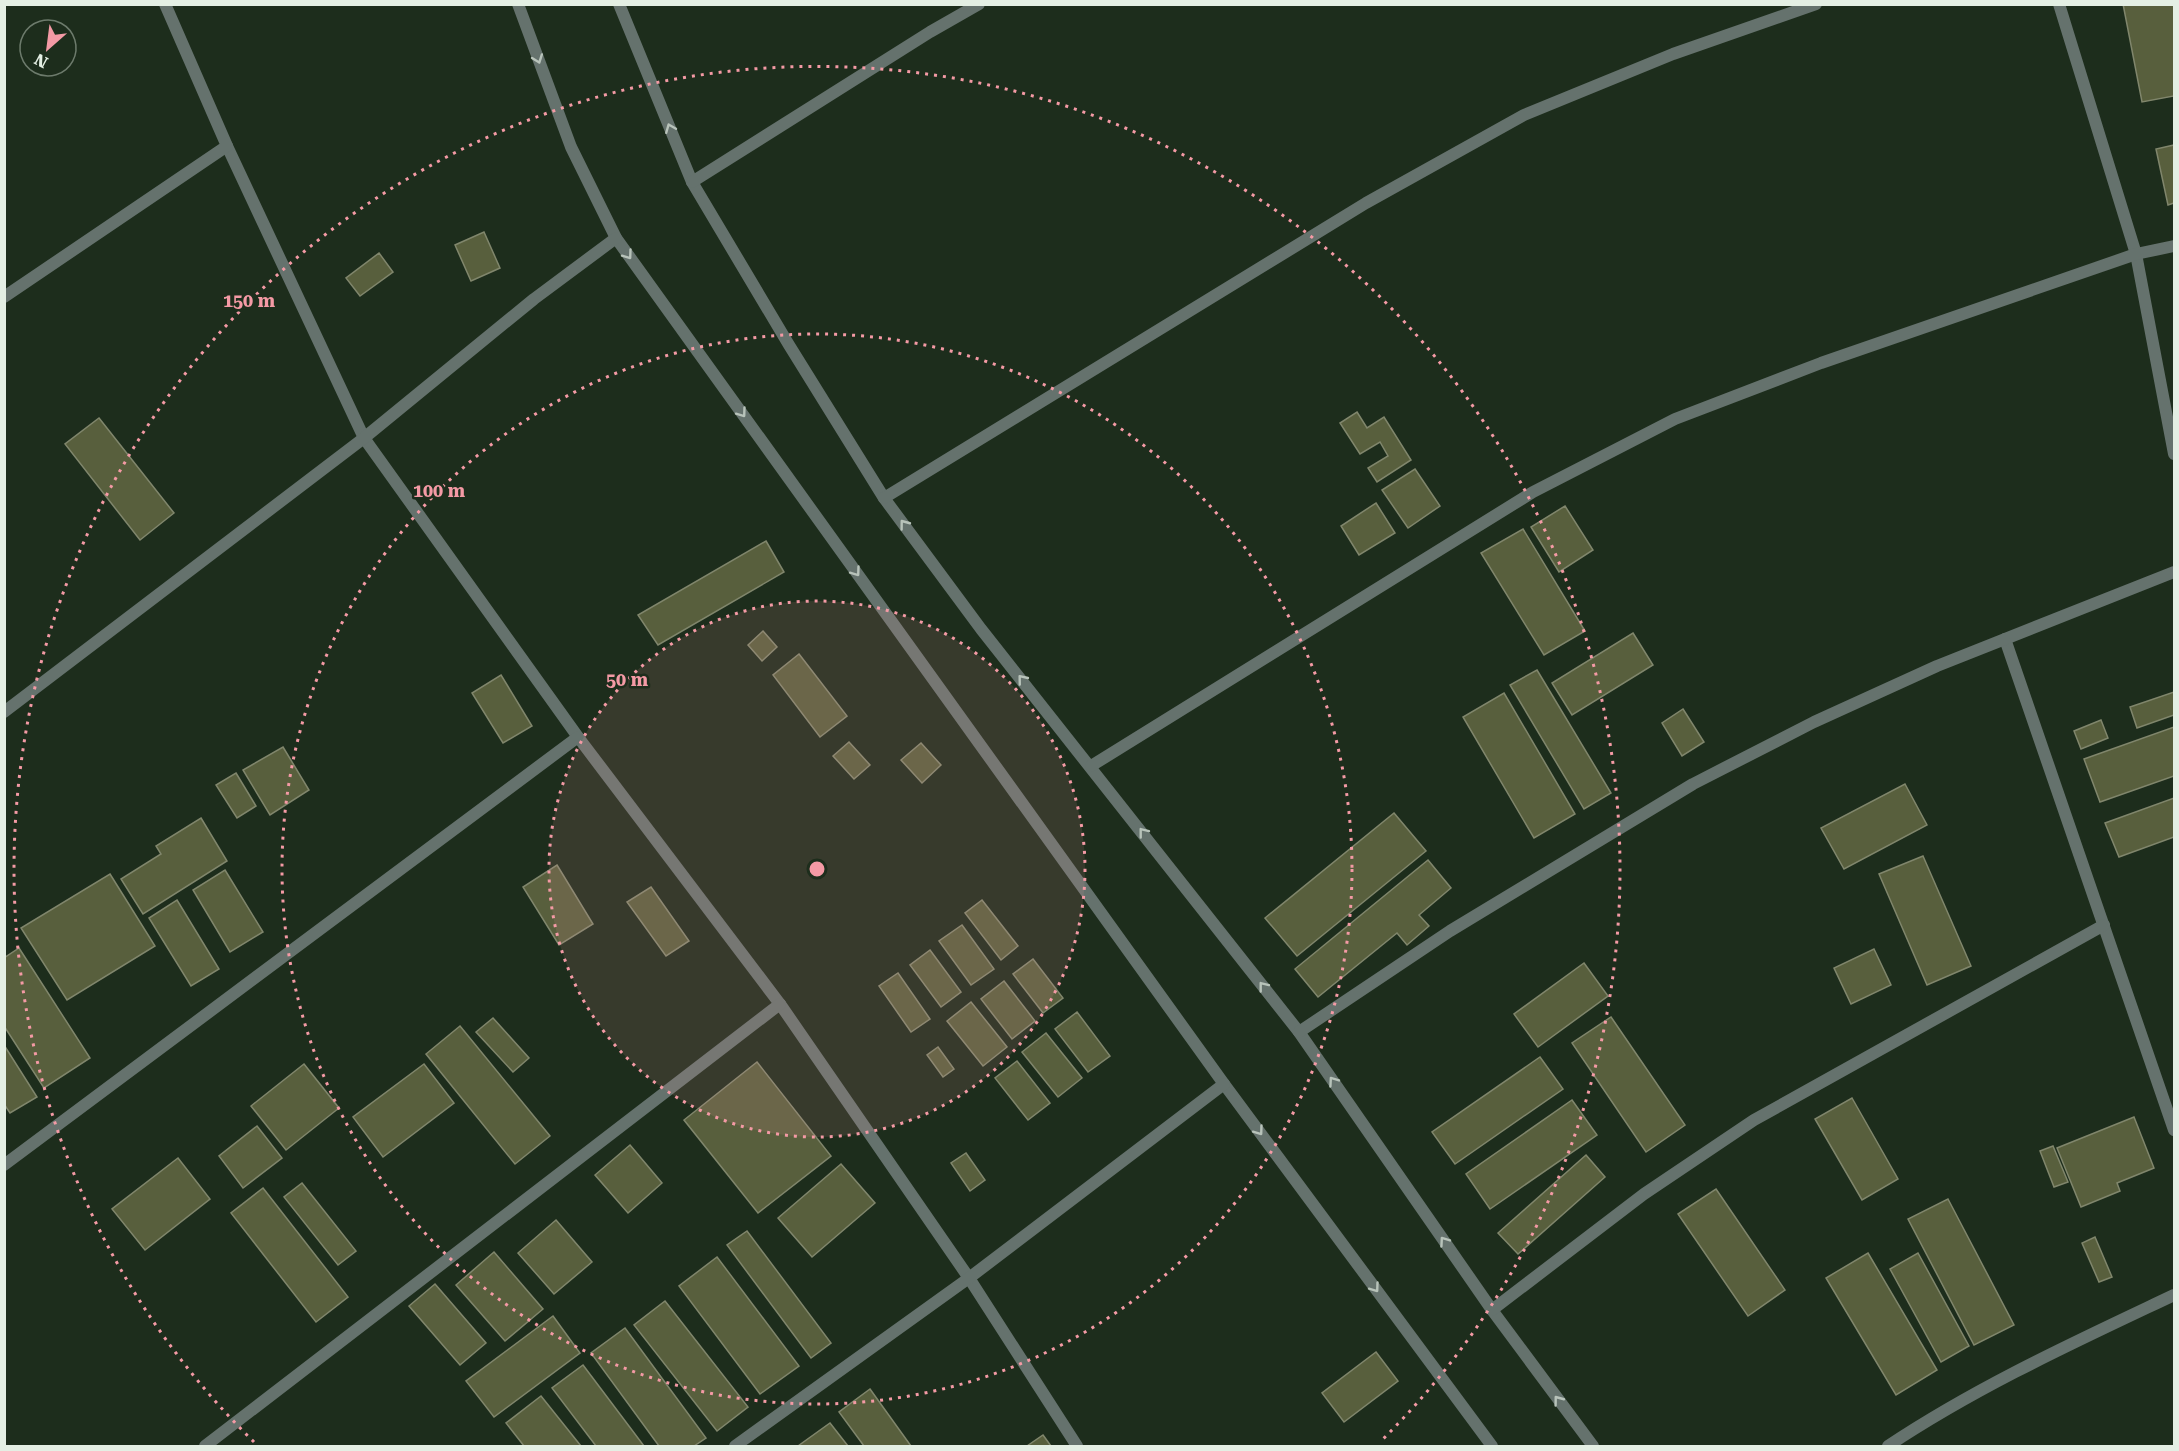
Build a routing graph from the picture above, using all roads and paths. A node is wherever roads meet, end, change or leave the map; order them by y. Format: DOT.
graph roads {
  1 [pos="165,4"];
  2 [pos="518,4"];
  3 [pos="619,4"];
  4 [pos="979,4"];
  5 [pos="1816,4"];
  6 [pos="2059,4"];
  7 [pos="227,146"];
  8 [pos="692,182"];
  9 [pos="616,238"];
  10 [pos="2175,246"];
  11 [pos="2136,254"];
  12 [pos="4,297"];
  13 [pos="364,438"];
  14 [pos="2175,454"];
  15 [pos="884,498"];
  16 [pos="2175,572"];
  17 [pos="2005,639"];
  18 [pos="4,712"];
  19 [pos="578,737"];
  20 [pos="1091,766"];
  21 [pos="2104,925"];
  22 [pos="780,1004"];
  23 [pos="1299,1032"];
  24 [pos="1224,1084"];
  25 [pos="2175,1130"];
  26 [pos="4,1165"];
  27 [pos="969,1278"];
  28 [pos="2175,1295"];
  29 [pos="1492,1310"];
  30 [pos="205,1446"];
  31 [pos="735,1446"];
  32 [pos="1077,1446"];
  33 [pos="1492,1446"];
  34 [pos="1593,1446"];
  35 [pos="1888,1446"];
  1 -- 7 [label="street"];
  2 -- 9 [label="street, one-way"];
  8 -- 3 [label="street, one-way"];
  4 -- 8 [label="street"];
  5 -- 15 [label="street"];
  6 -- 11 [label="street"];
  7 -- 12 [label="street"];
  7 -- 13 [label="street"];
  8 -- 15 [label="street"];
  9 -- 13 [label="street"];
  9 -- 24 [label="street, one-way"];
  10 -- 11 [label="street"];
  11 -- 14 [label="street"];
  11 -- 20 [label="street"];
  13 -- 18 [label="street"];
  13 -- 19 [label="street"];
  20 -- 15 [label="street, one-way"];
  16 -- 17 [label="street"];
  17 -- 21 [label="street"];
  17 -- 23 [label="street"];
  19 -- 22 [label="street"];
  19 -- 26 [label="street"];
  23 -- 20 [label="street, one-way"];
  21 -- 25 [label="street"];
  21 -- 29 [label="street"];
  22 -- 27 [label="street"];
  22 -- 30 [label="street"];
  29 -- 23 [label="street, one-way"];
  24 -- 27 [label="street"];
  24 -- 33 [label="street, one-way"];
  27 -- 31 [label="street"];
  27 -- 32 [label="street"];
  28 -- 35 [label="street"];
  34 -- 29 [label="street, one-way"];
}
